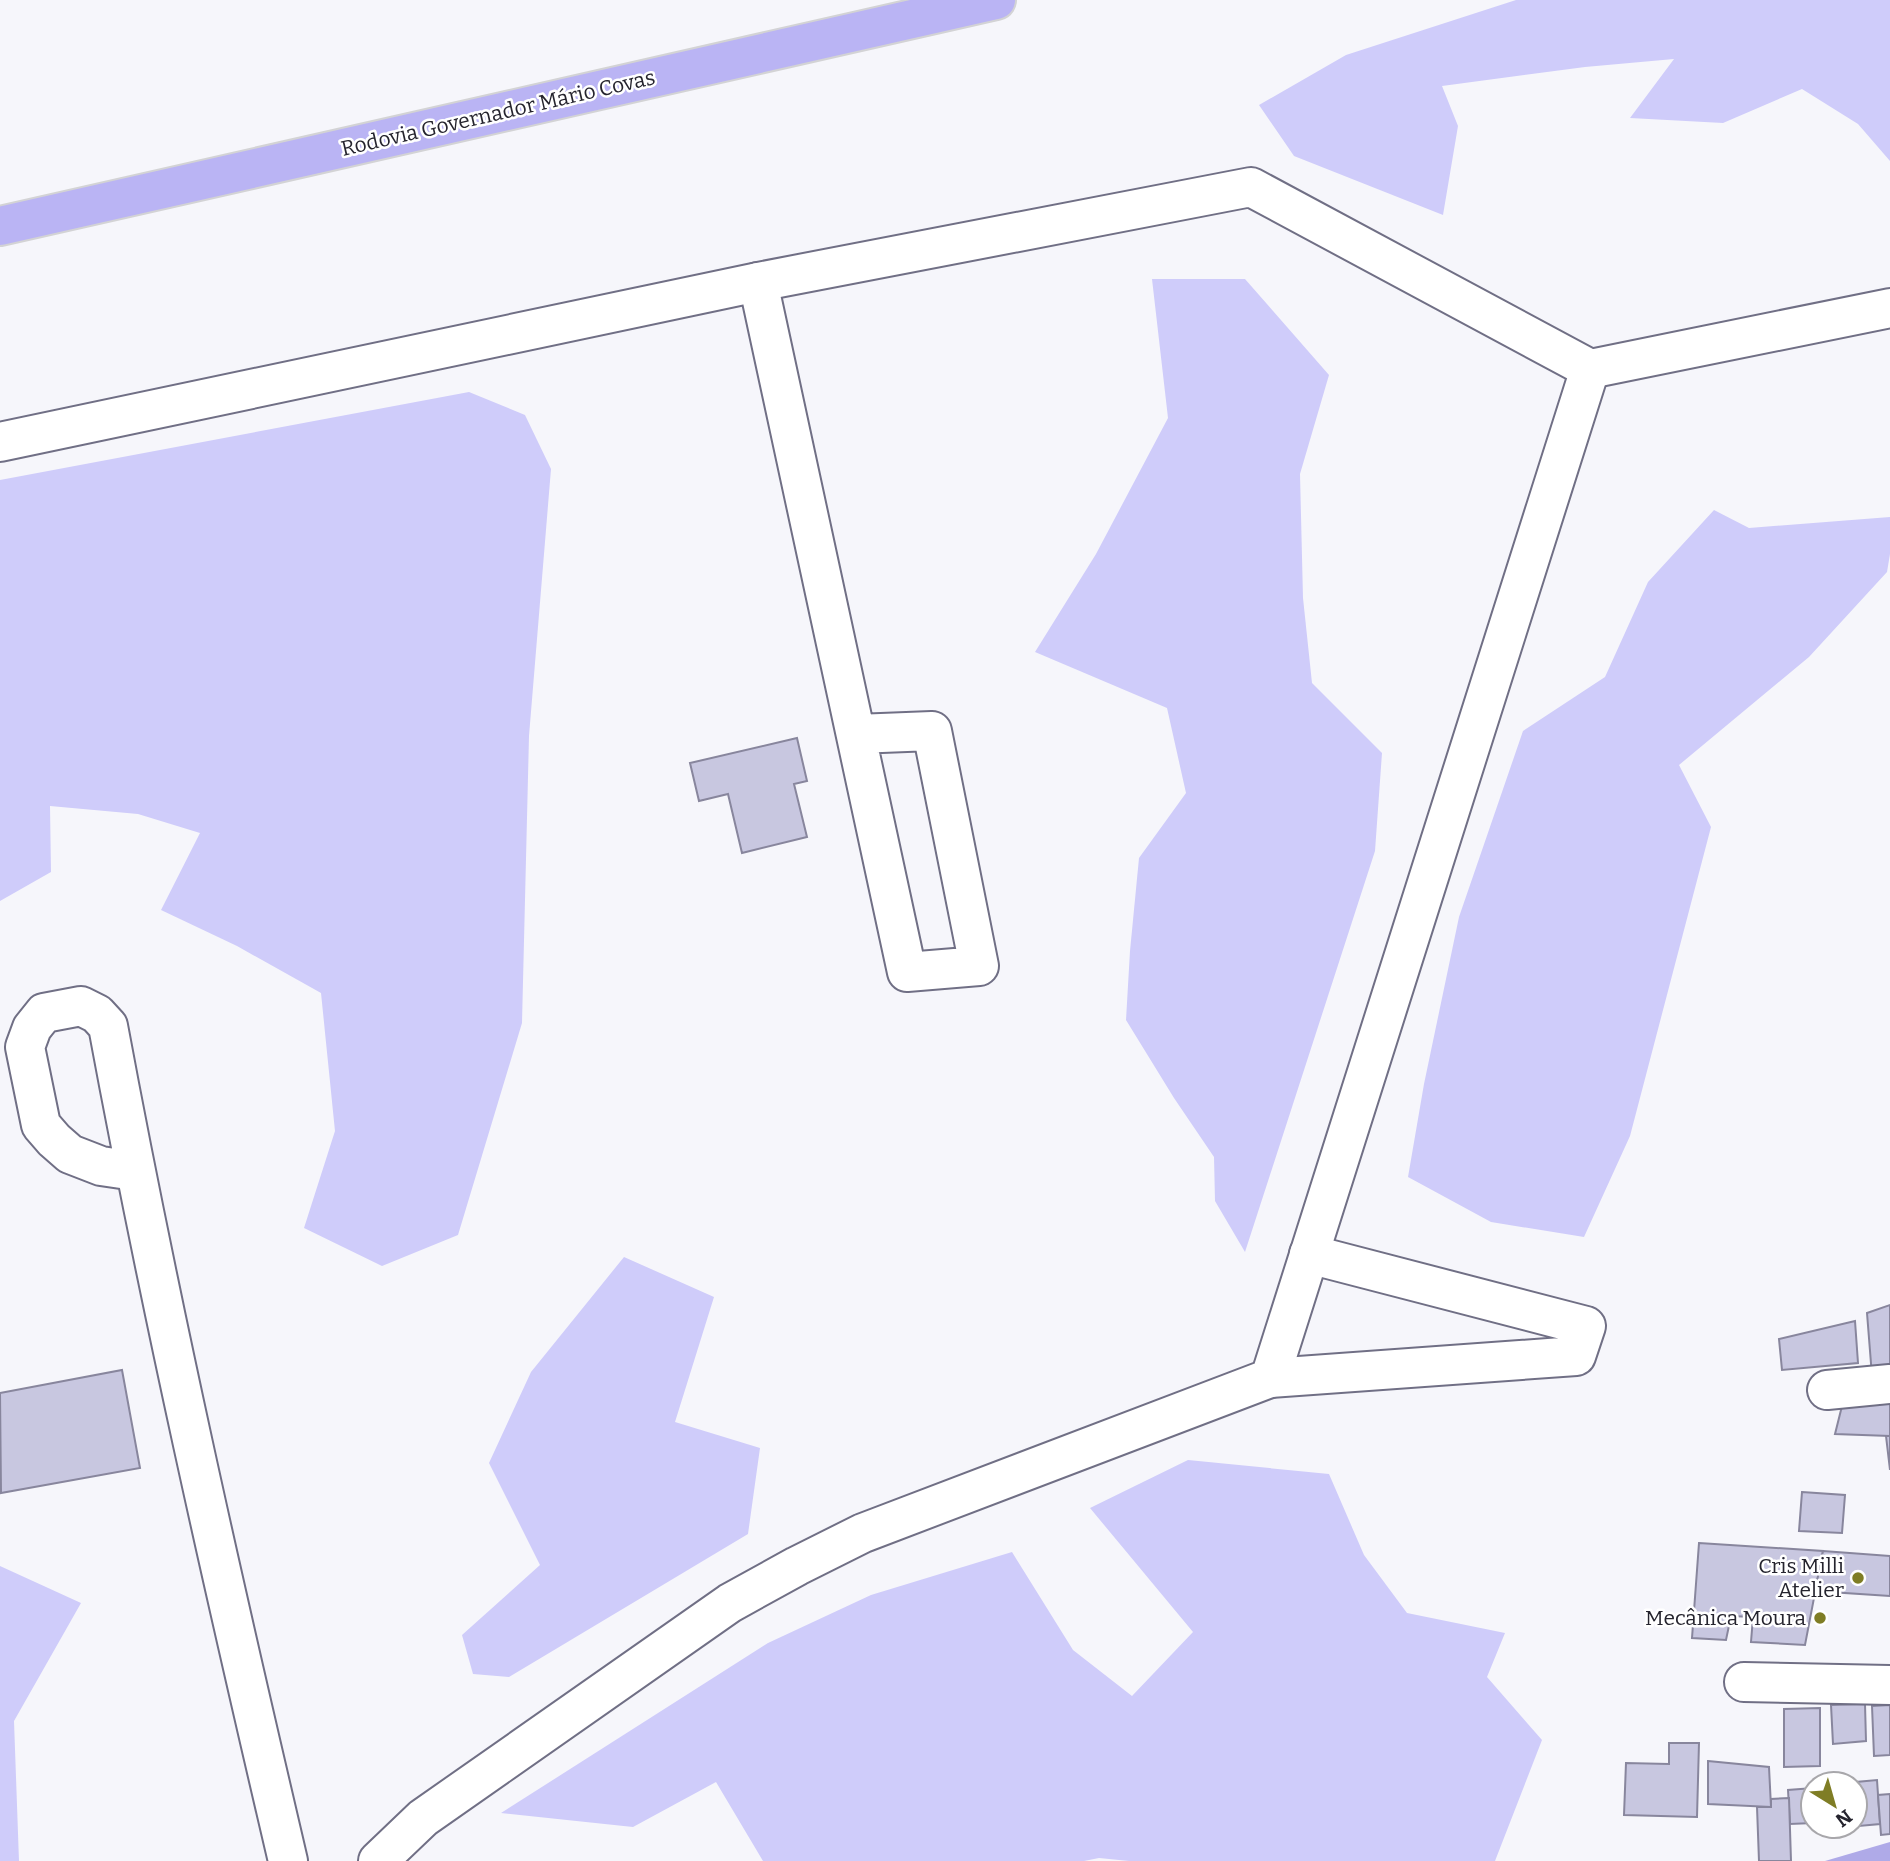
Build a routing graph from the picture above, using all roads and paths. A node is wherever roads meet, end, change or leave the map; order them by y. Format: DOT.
graph roads {
  1 [pos="996,0"];
  2 [pos="0,226"];
  3 [pos="758,282"];
  4 [pos="1890,308"];
  5 [pos="1590,369"];
  6 [pos="0,442"];
  7 [pos="856,734"];
  8 [pos="135,1171"];
  9 [pos="1309,1254"];
  10 [pos="1270,1378"];
  11 [pos="1890,1384"];
  12 [pos="1827,1390"];
  13 [pos="1744,1682"];
  14 [pos="1890,1685"];
  15 [pos="288,1861"];
  16 [pos="378,1861"];
  1 -- 2 [label="highway, Rodovia Governador Mário Covas"];
  3 -- 5 [label="street"];
  3 -- 6 [label="street"];
  3 -- 7 [label="street"];
  4 -- 5 [label="street"];
  5 -- 9 [label="street"];
  7 -- 7 [label="street"];
  8 -- 15 [label="street"];
  9 -- 10 [label="street"];
  9 -- 10 [label="street"];
  10 -- 16 [label="street"];
  11 -- 12 [label="street"];
  13 -- 14 [label="street"];
}
